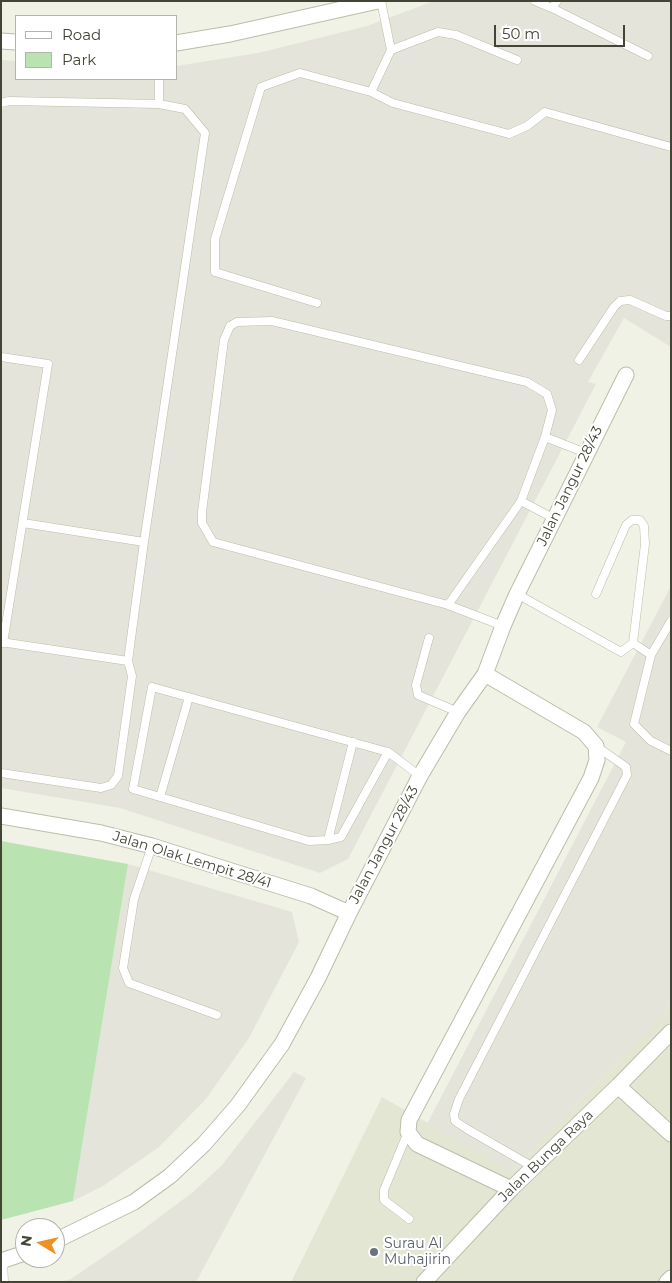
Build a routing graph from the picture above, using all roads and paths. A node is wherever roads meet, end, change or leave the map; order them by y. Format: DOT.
graph roads {
  1 [pos="380,1"];
  2 [pos="535,1"];
  3 [pos="557,1"];
  4 [pos="552,8"];
  5 [pos="1,41"];
  6 [pos="15,42"];
  7 [pos="178,43"];
  8 [pos="391,50"];
  9 [pos="648,56"];
  10 [pos="517,60"];
  11 [pos="159,80"];
  12 [pos="371,92"];
  13 [pos="1,103"];
  14 [pos="159,104"];
  15 [pos="671,147"];
  16 [pos="317,303"];
  17 [pos="671,316"];
  18 [pos="1,357"];
  19 [pos="579,360"];
  20 [pos="626,375"];
  21 [pos="545,438"];
  22 [pos="586,453"];
  23 [pos="521,501"];
  24 [pos="553,518"];
  25 [pos="23,523"];
  26 [pos="144,542"];
  27 [pos="517,594"];
  28 [pos="596,594"];
  29 [pos="448,605"];
  30 [pos="671,621"];
  31 [pos="502,626"];
  32 [pos="429,638"];
  33 [pos="2,642"];
  34 [pos="633,643"];
  35 [pos="651,655"];
  36 [pos="128,661"];
  37 [pos="485,674"];
  38 [pos="189,697"];
  39 [pos="458,712"];
  40 [pos="354,742"];
  41 [pos="596,746"];
  42 [pos="671,751"];
  43 [pos="388,752"];
  44 [pos="1,773"];
  45 [pos="420,776"];
  46 [pos="160,797"];
  47 [pos="1,816"];
  48 [pos="328,840"];
  49 [pos="152,846"];
  50 [pos="348,913"];
  51 [pos="217,1015"];
  52 [pos="671,1032"];
  53 [pos="618,1086"];
  54 [pos="408,1132"];
  55 [pos="671,1134"];
  56 [pos="533,1167"];
  57 [pos="511,1189"];
  58 [pos="410,1219"];
  59 [pos="65,1236"];
  60 [pos="15,1256"];
  61 [pos="2,1261"];
  62 [pos="671,1278"];
  63 [pos="4,1282"];
  64 [pos="424,1282"];
  65 [pos="668,1282"];
  1 -- 7 [label="street"];
  1 -- 8 [label="lane"];
  2 -- 4 [label="lane"];
  3 -- 4 [label="lane"];
  4 -- 9 [label="lane"];
  5 -- 6 [label="street"];
  8 -- 10 [label="lane"];
  8 -- 12 [label="lane"];
  11 -- 14 [label="lane"];
  12 -- 15 [label="lane"];
  12 -- 16 [label="lane"];
  13 -- 14 [label="lane"];
  14 -- 26 [label="lane"];
  17 -- 19 [label="lane"];
  18 -- 25 [label="lane"];
  20 -- 22 [label="street, Jalan Jangur 28/43"];
  21 -- 22 [label="lane"];
  21 -- 23 [label="lane"];
  21 -- 29 [label="lane"];
  22 -- 24 [label="street, Jalan Jangur 28/43"];
  23 -- 24 [label="lane"];
  23 -- 29 [label="lane"];
  24 -- 27 [label="street, Jalan Jangur 28/43"];
  25 -- 26 [label="lane"];
  25 -- 33 [label="lane"];
  26 -- 36 [label="lane"];
  27 -- 31 [label="street, Jalan Jangur 28/43"];
  27 -- 34 [label="lane"];
  28 -- 34 [label="lane"];
  29 -- 31 [label="lane"];
  30 -- 35 [label="lane"];
  31 -- 37 [label="street, Jalan Jangur 28/43"];
  32 -- 39 [label="lane"];
  33 -- 36 [label="lane"];
  34 -- 35 [label="lane"];
  35 -- 42 [label="lane"];
  36 -- 44 [label="lane"];
  37 -- 39 [label="street, Jalan Jangur 28/43"];
  37 -- 41 [label="street"];
  38 -- 40 [label="lane"];
  38 -- 46 [label="lane"];
  38 -- 46 [label="lane"];
  39 -- 45 [label="street, Jalan Jangur 28/43"];
  40 -- 43 [label="lane"];
  40 -- 48 [label="lane"];
  41 -- 54 [label="street"];
  41 -- 56 [label="lane"];
  43 -- 45 [label="lane"];
  43 -- 48 [label="lane"];
  45 -- 50 [label="street, Jalan Jangur 28/43"];
  46 -- 48 [label="lane"];
  47 -- 49 [label="street, Jalan Olak Lempit 28/41"];
  49 -- 50 [label="street, Jalan Olak Lempit 28/41"];
  49 -- 51 [label="lane"];
  50 -- 59 [label="street, Jalan Jangur 28/43"];
  52 -- 53 [label="street, Jalan Bunga Raya"];
  53 -- 55 [label="street"];
  53 -- 56 [label="street, Jalan Bunga Raya"];
  54 -- 57 [label="street"];
  54 -- 58 [label="lane"];
  56 -- 57 [label="street, Jalan Bunga Raya"];
  57 -- 64 [label="street, Jalan Bunga Raya"];
  60 -- 61 [label="street"];
  61 -- 63 [label="lane"];
  62 -- 65 [label="street"];
}
